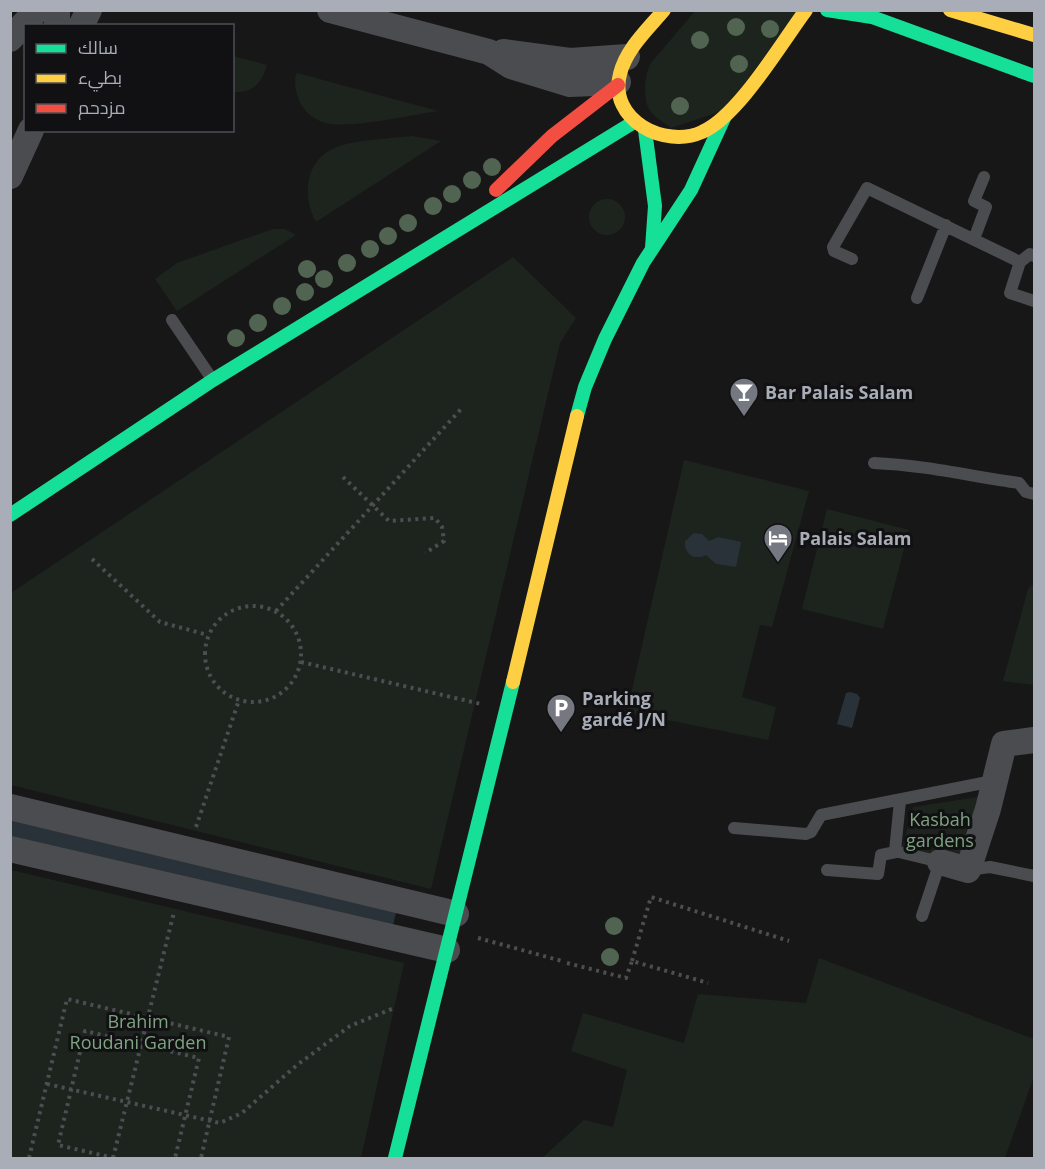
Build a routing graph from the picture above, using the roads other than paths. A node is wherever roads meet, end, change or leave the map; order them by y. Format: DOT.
graph roads {
  1 [pos="37,10"];
  2 [pos="89,10"];
  3 [pos="330,10"];
  4 [pos="664,10"];
  5 [pos="806,10"];
  6 [pos="827,10"];
  7 [pos="950,10"];
  8 [pos="422,21"];
  9 [pos="82,24"];
  10 [pos="1035,35"];
  11 [pos="10,39"];
  12 [pos="489,52"];
  13 [pos="627,57"];
  14 [pos="1035,76"];
  15 [pos="618,83"];
  16 [pos="724,118"];
  17 [pos="639,126"];
  18 [pos="30,132"];
  19 [pos="10,176"];
  20 [pos="984,177"];
  21 [pos="946,225"];
  22 [pos="441,239"];
  23 [pos="974,239"];
  24 [pos="652,248"];
  25 [pos="1035,256"];
  26 [pos="852,259"];
  27 [pos="1020,262"];
  28 [pos="917,298"];
  29 [pos="1035,301"];
  30 [pos="172,320"];
  31 [pos="213,380"];
  32 [pos="874,463"];
  33 [pos="1035,494"];
  34 [pos="10,515"];
  35 [pos="1035,740"];
  36 [pos="993,781"];
  37 [pos="900,801"];
  38 [pos="10,807"];
  39 [pos="734,828"];
  40 [pos="10,849"];
  41 [pos="190,850"];
  42 [pos="896,852"];
  43 [pos="940,862"];
  44 [pos="827,870"];
  45 [pos="968,870"];
  46 [pos="1035,876"];
  47 [pos="180,889"];
  48 [pos="922,916"];
  49 [pos="451,932"];
  50 [pos="395,1158"];
  1 -- 11 [label="street"];
  2 -- 9 [label="street"];
  3 -- 8 [label="street"];
  4 -- 13 [label="street"];
  5 -- 16 [label="street"];
  6 -- 14 [label="street"];
  7 -- 10 [label="street"];
  8 -- 12 [label="street"];
  12 -- 13 [label="street"];
  12 -- 15 [label="street"];
  13 -- 15 [label="street"];
  15 -- 17 [label="street"];
  15 -- 22 [label="street"];
  16 -- 17 [label="street"];
  16 -- 24 [label="street"];
  17 -- 22 [label="street"];
  17 -- 24 [label="street"];
  18 -- 19 [label="street"];
  20 -- 23 [label="lane"];
  21 -- 23 [label="lane"];
  21 -- 26 [label="lane"];
  21 -- 28 [label="lane"];
  22 -- 31 [label="street"];
  23 -- 27 [label="lane"];
  24 -- 49 [label="street"];
  25 -- 27 [label="lane"];
  27 -- 29 [label="lane"];
  30 -- 31 [label="lane"];
  31 -- 34 [label="street"];
  32 -- 33 [label="lane"];
  35 -- 36 [label="street"];
  36 -- 37 [label="lane"];
  36 -- 45 [label="street"];
  37 -- 39 [label="lane"];
  37 -- 42 [label="lane"];
  38 -- 41 [label="street"];
  40 -- 47 [label="street"];
  41 -- 47 [label="street"];
  41 -- 49 [label="street"];
  42 -- 43 [label="lane"];
  42 -- 44 [label="lane"];
  43 -- 45 [label="street"];
  43 -- 48 [label="lane"];
  45 -- 46 [label="lane"];
  47 -- 49 [label="street"];
  49 -- 50 [label="street"];
}
